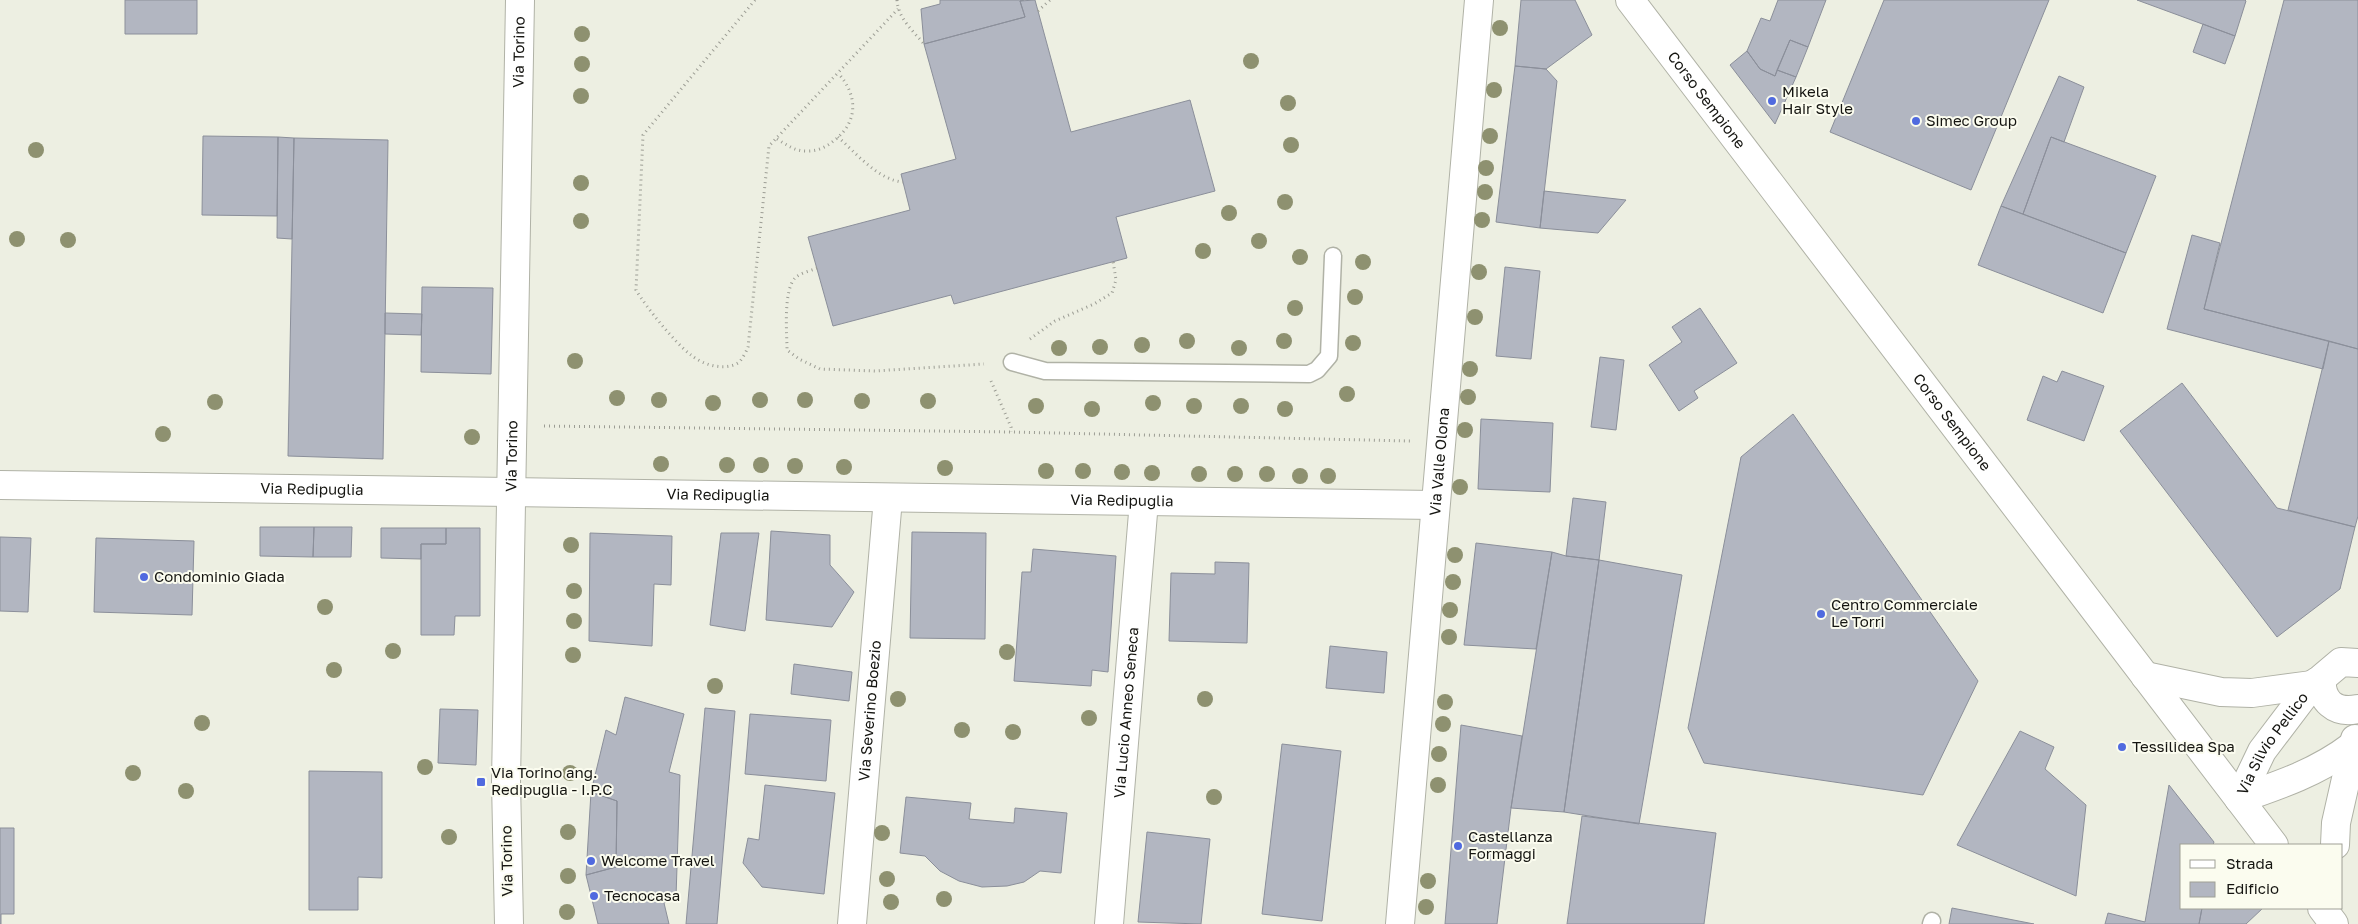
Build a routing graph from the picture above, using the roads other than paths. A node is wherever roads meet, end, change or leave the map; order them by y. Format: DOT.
graph roads {
  1 [pos="520,0"];
  2 [pos="1479,0"];
  3 [pos="1630,0"];
  4 [pos="1333,256"];
  5 [pos="1012,362"];
  6 [pos="0,485"];
  7 [pos="511,492"];
  8 [pos="888,498"];
  9 [pos="1144,502"];
  10 [pos="1435,505"];
  11 [pos="2338,666"];
  12 [pos="2145,676"];
  13 [pos="2358,710"];
  14 [pos="2355,738"];
  15 [pos="2239,799"];
  16 [pos="2273,844"];
  17 [pos="2335,844"];
  18 [pos="2323,909"];
  19 [pos="2337,909"];
  20 [pos="507,920"];
  21 [pos="852,924"];
  22 [pos="1109,924"];
  23 [pos="1400,924"];
  24 [pos="2336,924"];
  1 -- 7 [label="street, Via Torino"];
  2 -- 10 [label="street, Via Valle Olona"];
  3 -- 12 [label="street, Corso Sempione"];
  4 -- 5 [label="lane"];
  6 -- 7 [label="street, Via Redipuglia"];
  7 -- 8 [label="street, Via Redipuglia"];
  7 -- 20 [label="street, Via Torino"];
  8 -- 9 [label="street, Via Redipuglia"];
  8 -- 21 [label="street, Via Severino Boezio"];
  9 -- 10 [label="street, Via Redipuglia"];
  9 -- 22 [label="street, Via Lucio Anneo Seneca"];
  10 -- 23 [label="street, Via Valle Olona"];
  11 -- 12 [label="street, Via Silvio Pellico"];
  11 -- 13 [label="street, Via Silvio Pellico"];
  11 -- 15 [label="street, Via Silvio Pellico"];
  12 -- 15 [label="street, Corso Sempione"];
  14 -- 15 [label="street, Via Silvio Pellico"];
  14 -- 17 [label="street, Via Silvio Pellico"];
  15 -- 16 [label="street, Corso Sempione"];
  18 -- 24 [label="street"];
  19 -- 24 [label="street"];
}
